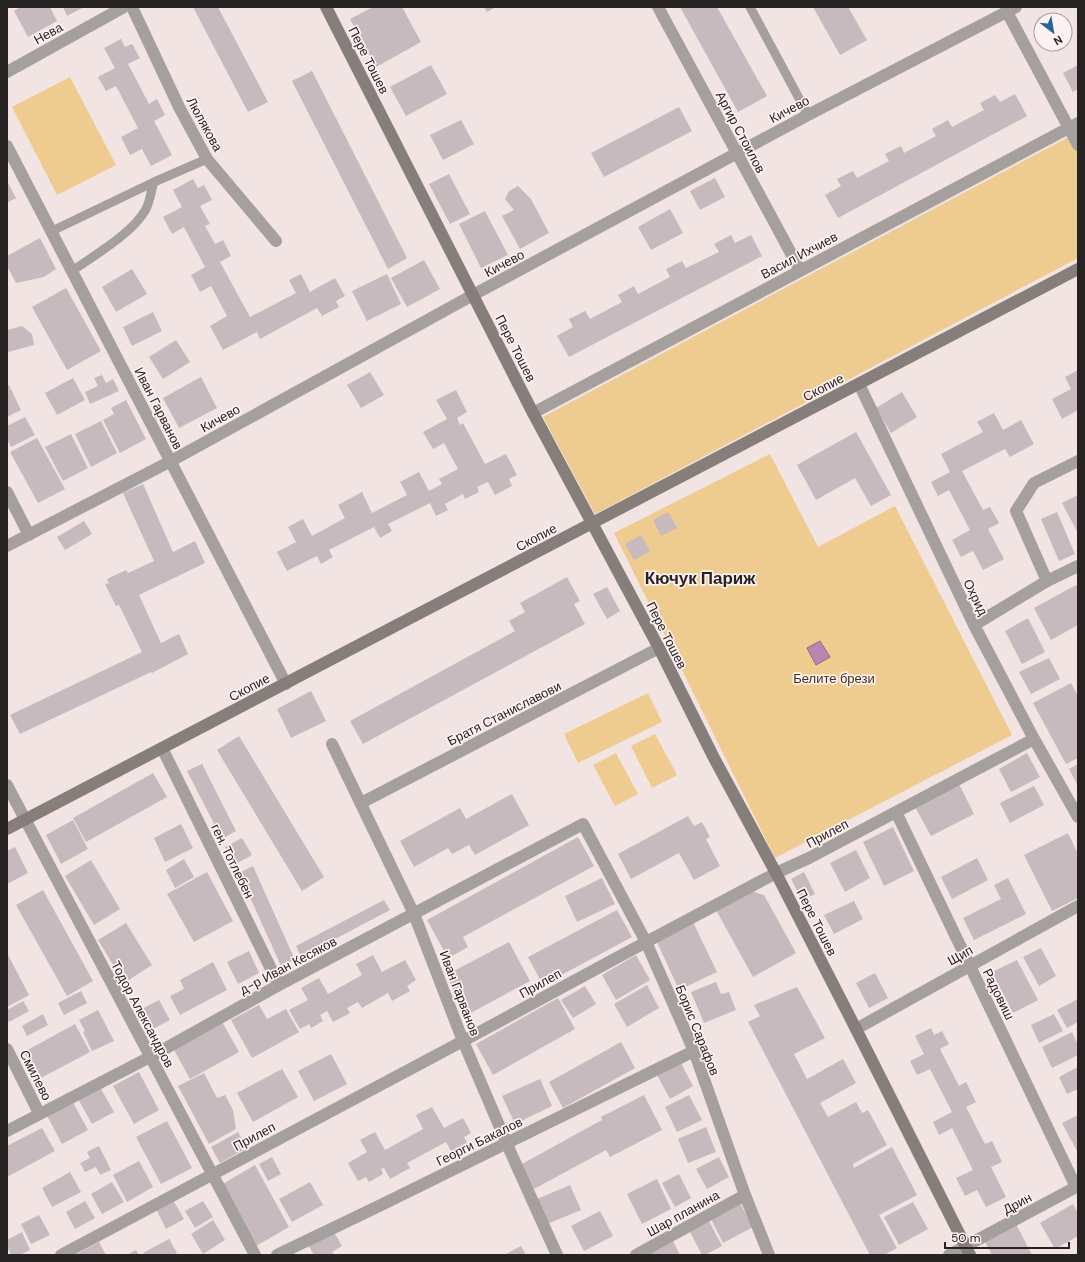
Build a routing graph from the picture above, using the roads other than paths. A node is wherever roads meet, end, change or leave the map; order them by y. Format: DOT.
graph roads {
  1 [pos="124,7"];
  2 [pos="132,7"];
  3 [pos="326,7"];
  4 [pos="658,7"];
  5 [pos="750,7"];
  6 [pos="1012,9"];
  7 [pos="7,72"];
  8 [pos="808,115"];
  9 [pos="1073,125"];
  10 [pos="1078,145"];
  11 [pos="7,146"];
  12 [pos="736,153"];
  13 [pos="206,158"];
  14 [pos="154,182"];
  15 [pos="52,231"];
  16 [pos="276,241"];
  17 [pos="1078,269"];
  18 [pos="800,270"];
  19 [pos="72,271"];
  20 [pos="473,295"];
  21 [pos="859,384"];
  22 [pos="533,413"];
  23 [pos="171,461"];
  24 [pos="1078,461"];
  25 [pos="7,492"];
  26 [pos="593,523"];
  27 [pos="29,535"];
  28 [pos="7,546"];
  29 [pos="1078,566"];
  30 [pos="1047,581"];
  31 [pos="974,625"];
  32 [pos="659,648"];
  33 [pos="286,684"];
  34 [pos="1034,739"];
  35 [pos="332,744"];
  36 [pos="162,748"];
  37 [pos="7,785"];
  38 [pos="361,803"];
  39 [pos="896,812"];
  40 [pos="1078,817"];
  41 [pos="25,820"];
  42 [pos="583,824"];
  43 [pos="7,829"];
  44 [pos="776,873"];
  45 [pos="1078,906"];
  46 [pos="414,914"];
  47 [pos="646,942"];
  48 [pos="970,965"];
  49 [pos="279,985"];
  50 [pos="856,1029"];
  51 [pos="464,1041"];
  52 [pos="7,1049"];
  53 [pos="694,1051"];
  54 [pos="150,1057"];
  55 [pos="39,1114"];
  56 [pos="7,1131"];
  57 [pos="507,1143"];
  58 [pos="213,1174"];
  59 [pos="1077,1187"];
  60 [pos="744,1195"];
  61 [pos="968,1250"];
  62 [pos="60,1255"];
  63 [pos="255,1255"];
  64 [pos="277,1255"];
  65 [pos="557,1255"];
  66 [pos="636,1255"];
  67 [pos="769,1255"];
  68 [pos="949,1255"];
  1 -- 7 [label="street, Нева"];
  2 -- 13 [label="street, Люлякова"];
  3 -- 20 [label="street, Пере Тошев"];
  4 -- 12 [label="street, Аргир Стоилов"];
  5 -- 8 [label="lane"];
  6 -- 8 [label="street, Кичево"];
  6 -- 9 [label="street"];
  8 -- 12 [label="street, Кичево"];
  9 -- 10 [label="street"];
  9 -- 18 [label="street, Васил Ихчиев"];
  11 -- 15 [label="street, Иван Гарванов"];
  12 -- 18 [label="street, Аргир Стоилов"];
  12 -- 20 [label="street, Кичево"];
  13 -- 14 [label="lane"];
  13 -- 16 [label="street, Люлякова"];
  14 -- 15 [label="lane"];
  14 -- 19 [label="lane"];
  15 -- 19 [label="street, Иван Гарванов"];
  17 -- 21 [label="street, Скопие"];
  18 -- 22 [label="street, Васил Ихчиев"];
  19 -- 23 [label="street, Иван Гарванов"];
  20 -- 22 [label="street, Пере Тошев"];
  20 -- 23 [label="street, Кичево"];
  21 -- 26 [label="street, Скопие"];
  21 -- 31 [label="street, Охрид"];
  22 -- 26 [label="street, Пере Тошев"];
  23 -- 27 [label="street, Кичево"];
  23 -- 33 [label="street, Иван Гарванов"];
  24 -- 30 [label="street"];
  25 -- 27 [label="street"];
  26 -- 32 [label="street, Пере Тошев"];
  26 -- 33 [label="street, Скопие"];
  27 -- 28 [label="street, Кичево"];
  29 -- 30 [label="street"];
  30 -- 31 [label="street"];
  31 -- 34 [label="street, Охрид"];
  32 -- 38 [label="street, Братя Станиславови"];
  32 -- 44 [label="street, Пере Тошев"];
  33 -- 36 [label="street, Скопие"];
  34 -- 39 [label="street, Прилеп"];
  34 -- 40 [label="street, Охрид"];
  35 -- 38 [label="street, Иван Гарванов"];
  36 -- 41 [label="street, Скопие"];
  36 -- 49 [label="street, ген. Тотлебен"];
  37 -- 41 [label="street, Тодор Александров"];
  38 -- 46 [label="street, Иван Гарванов"];
  39 -- 44 [label="street, Прилеп"];
  39 -- 48 [label="street, Радовиш"];
  41 -- 43 [label="street, Скопие"];
  41 -- 54 [label="street, Тодор Александров"];
  42 -- 46 [label="street, д-р Иван Кесяков"];
  42 -- 47 [label="street, Борис Сарафов"];
  44 -- 47 [label="street, Прилеп"];
  44 -- 50 [label="street, Пере Тошев"];
  45 -- 48 [label="street, Щип"];
  46 -- 49 [label="street, д-р Иван Кесяков"];
  46 -- 51 [label="street, Иван Гарванов"];
  47 -- 51 [label="street, Прилеп"];
  47 -- 53 [label="street, Борис Сарафов"];
  48 -- 50 [label="street, Щип"];
  48 -- 59 [label="street, Радовиш"];
  49 -- 54 [label="street, д-р Иван Кесяков"];
  50 -- 61 [label="street, Пере Тошев"];
  51 -- 57 [label="street, Иван Гарванов"];
  51 -- 58 [label="street, Прилеп"];
  52 -- 55 [label="street, Смилево"];
  53 -- 57 [label="street, Георги Бакалов"];
  53 -- 60 [label="street, Борис Сарафов"];
  54 -- 55 [label="street, д-р Иван Кесяков"];
  54 -- 58 [label="street, Тодор Александров"];
  55 -- 56 [label="street, д-р Иван Кесяков"];
  57 -- 64 [label="street, Георги Бакалов"];
  57 -- 65 [label="street, Иван Гарванов"];
  58 -- 62 [label="street, Прилеп"];
  58 -- 63 [label="street, Тодор Александров"];
  59 -- 61 [label="street, Дрин"];
  60 -- 66 [label="street, Шар планина"];
  60 -- 67 [label="street, Борис Сарафов"];
  61 -- 68 [label="street, Дрин"];
}
